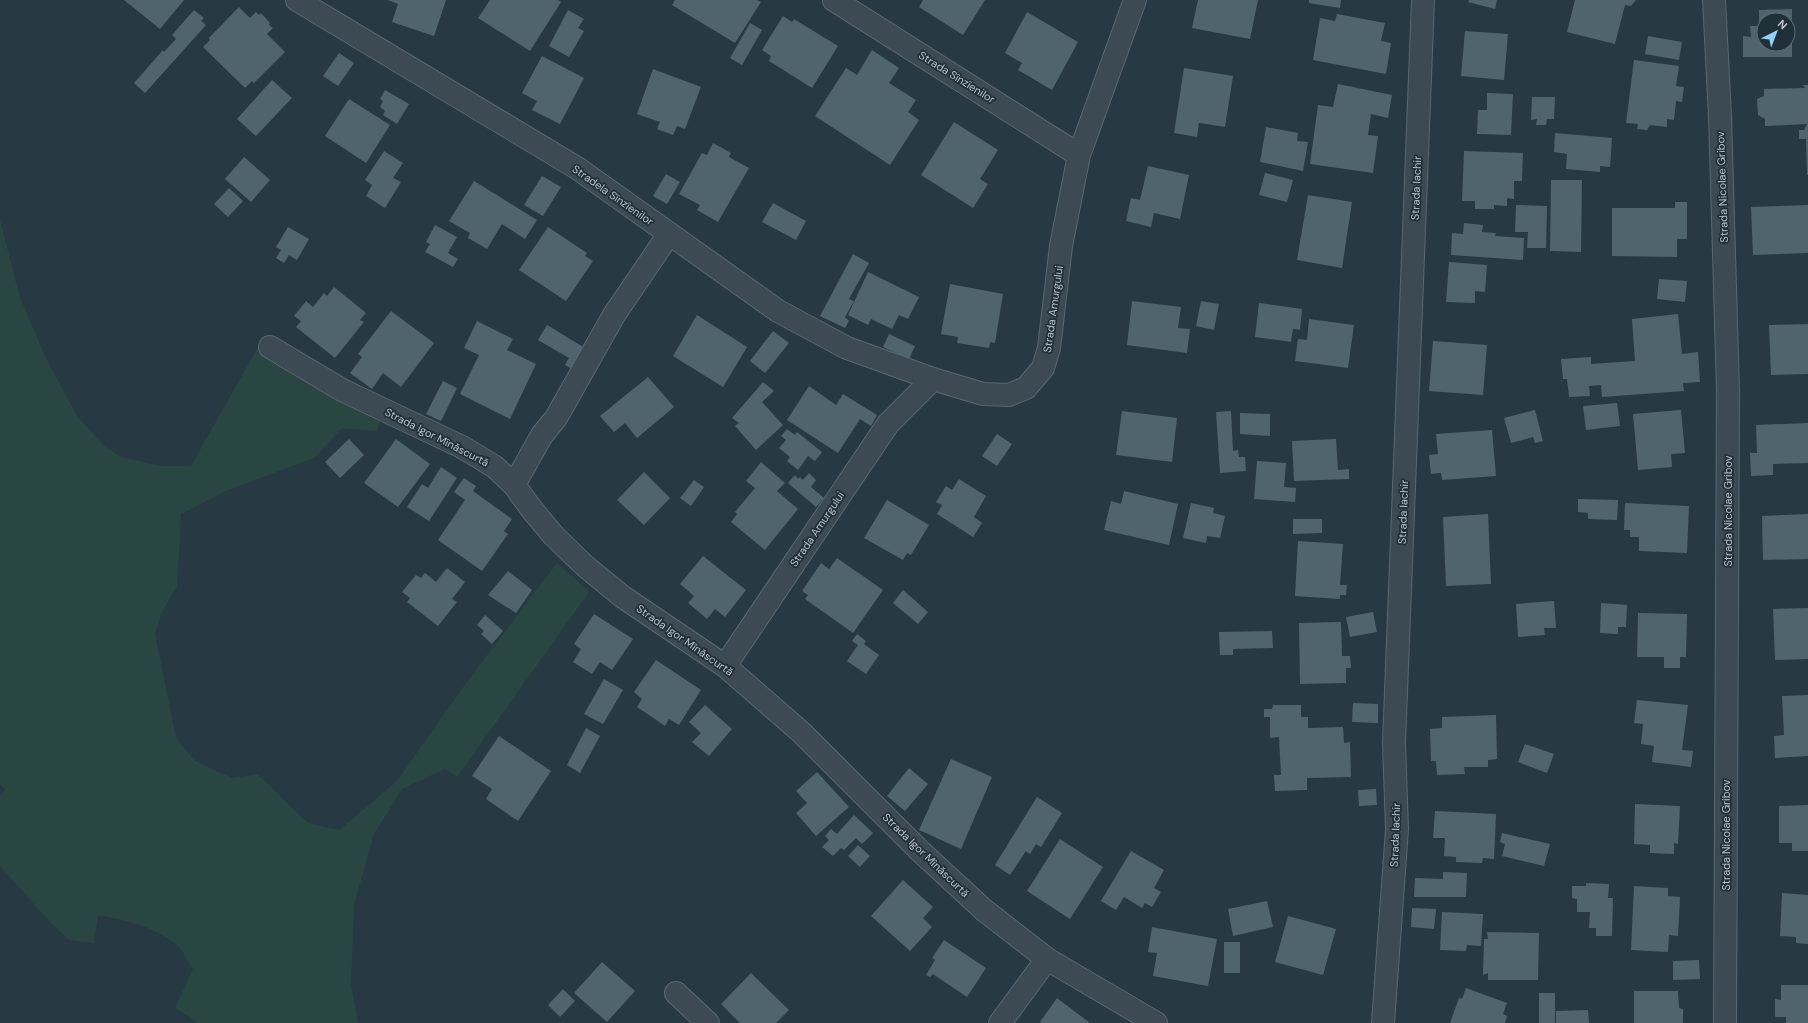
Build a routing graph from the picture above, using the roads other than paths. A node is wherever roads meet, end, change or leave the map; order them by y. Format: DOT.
graph roads {
  1 [pos="297,0"];
  2 [pos="834,0"];
  3 [pos="1135,0"];
  4 [pos="1423,0"];
  5 [pos="1714,0"];
  6 [pos="1079,155"];
  7 [pos="669,234"];
  8 [pos="270,347"];
  9 [pos="933,379"];
  10 [pos="514,484"];
  11 [pos="725,666"];
  12 [pos="1047,959"];
  13 [pos="676,993"];
  14 [pos="708,1023"];
  15 [pos="1000,1023"];
  16 [pos="1156,1023"];
  17 [pos="1383,1023"];
  18 [pos="1725,1023"];
  1 -- 7 [label="street, Stradela Sînzîenilor"];
  2 -- 6 [label="street, Strada Sînzîenilor"];
  3 -- 6 [label="street, Strada Amurgului"];
  4 -- 17 [label="street, Strada Iachir"];
  5 -- 18 [label="street, Strada Nicolae Gribov"];
  6 -- 9 [label="street, Strada Amurgului"];
  7 -- 9 [label="street, Stradela Sînzîenilor"];
  7 -- 10 [label="street"];
  8 -- 10 [label="street, Strada Igor Mînăscurtă"];
  9 -- 11 [label="street, Strada Amurgului"];
  10 -- 11 [label="street, Strada Igor Mînăscurtă"];
  11 -- 12 [label="street, Strada Igor Mînăscurtă"];
  12 -- 15 [label="street"];
  12 -- 16 [label="street, Strada Igor Mînăscurtă"];
  13 -- 14 [label="street"];
}
